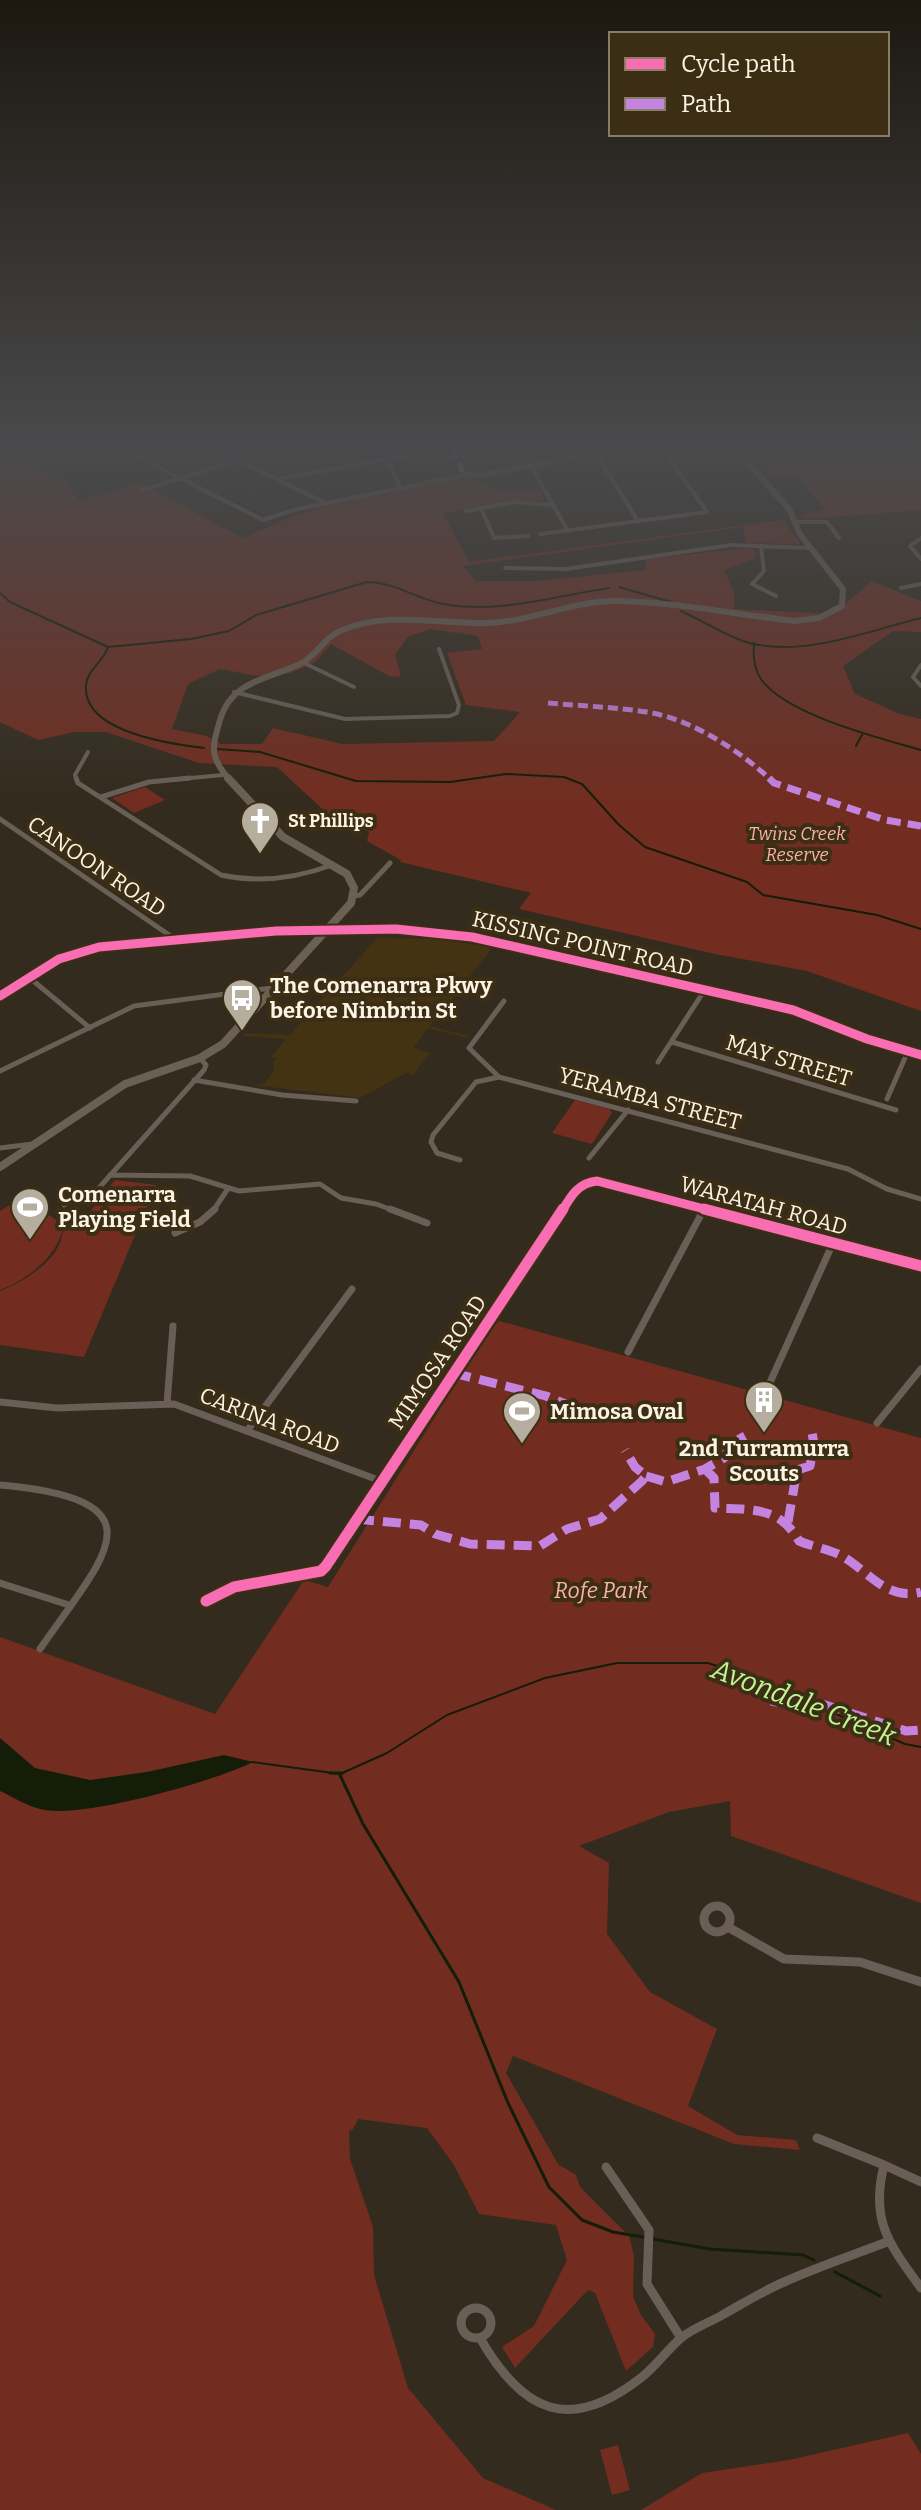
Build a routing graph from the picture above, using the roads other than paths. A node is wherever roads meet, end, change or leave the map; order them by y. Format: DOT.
graph roads {
  1 [pos="586,566"];
  2 [pos="763,566"];
  3 [pos="824,566"];
  4 [pos="505,568"];
  5 [pos="921,584"];
  6 [pos="901,588"];
  7 [pos="776,596"];
  8 [pos="439,649"];
  9 [pos="304,663"];
  10 [pos="921,665"];
  11 [pos="921,686"];
  12 [pos="354,687"];
  13 [pos="234,692"];
  14 [pos="88,752"];
  15 [pos="223,775"];
  16 [pos="101,797"];
  17 [pos="0,819"];
  18 [pos="390,863"];
  19 [pos="332,865"];
  20 [pos="354,896"];
  21 [pos="329,929"];
  22 [pos="175,939"];
  23 [pos="31,979"];
  24 [pos="276,988"];
  25 [pos="704,991"];
  26 [pos="0,996"];
  27 [pos="504,1001"];
  28 [pos="90,1028"];
  29 [pos="672,1042"];
  30 [pos="908,1051"];
  31 [pos="921,1055"];
  32 [pos="200,1058"];
  33 [pos="658,1062"];
  34 [pos="0,1071"];
  35 [pos="499,1077"];
  36 [pos="194,1080"];
  37 [pos="887,1099"];
  38 [pos="356,1101"];
  39 [pos="628,1110"];
  40 [pos="896,1110"];
  41 [pos="32,1144"];
  42 [pos="0,1148"];
  43 [pos="589,1158"];
  44 [pos="460,1160"];
  45 [pos="0,1167"];
  46 [pos="110,1175"];
  47 [pos="597,1181"];
  48 [pos="227,1190"];
  49 [pos="921,1199"];
  50 [pos="64,1205"];
  51 [pos="704,1209"];
  52 [pos="427,1223"];
  53 [pos="175,1233"];
  54 [pos="833,1243"];
  55 [pos="921,1266"];
  56 [pos="352,1289"];
  57 [pos="173,1326"];
  58 [pos="628,1352"];
  59 [pos="921,1369"];
  60 [pos="767,1389"];
  61 [pos="0,1402"];
  62 [pos="167,1404"];
  63 [pos="877,1423"];
  64 [pos="247,1431"];
  65 [pos="381,1481"];
  66 [pos="0,1485"];
  67 [pos="0,1583"];
  68 [pos="206,1601"];
  69 [pos="69,1605"];
  70 [pos="40,1649"];
  71 [pos="728,1927"];
  72 [pos="921,1982"];
  73 [pos="817,2138"];
  74 [pos="884,2165"];
  75 [pos="606,2167"];
  76 [pos="921,2182"];
  77 [pos="887,2242"];
  78 [pos="921,2288"];
  79 [pos="480,2338"];
  80 [pos="681,2338"];
  1 -- 4 [label="street"];
  2 -- 7 [label="street"];
  3 -- 9 [label="main road"];
  5 -- 6 [label="street"];
  8 -- 13 [label="street"];
  9 -- 12 [label="street"];
  9 -- 13 [label="main road"];
  10 -- 11 [label="street"];
  13 -- 15 [label="main road"];
  14 -- 16 [label="street"];
  15 -- 16 [label="street"];
  15 -- 19 [label="main road"];
  16 -- 19 [label="street"];
  17 -- 22 [label="street, CANOON ROAD"];
  18 -- 20 [label="street"];
  19 -- 20 [label="main road"];
  20 -- 21 [label="main road"];
  21 -- 22 [label="main road, KISSING POINT ROAD"];
  21 -- 24 [label="main road"];
  21 -- 25 [label="main road, KISSING POINT ROAD"];
  22 -- 23 [label="main road, KISSING POINT ROAD"];
  23 -- 26 [label="main road, KISSING POINT ROAD"];
  23 -- 28 [label="street"];
  24 -- 28 [label="street"];
  24 -- 32 [label="main road"];
  25 -- 29 [label="street"];
  25 -- 30 [label="main road, KISSING POINT ROAD"];
  27 -- 35 [label="street"];
  28 -- 34 [label="street"];
  29 -- 33 [label="street"];
  29 -- 40 [label="street, MAY STREET"];
  30 -- 31 [label="main road, KISSING POINT ROAD"];
  30 -- 37 [label="street"];
  32 -- 36 [label="street"];
  32 -- 41 [label="main road"];
  35 -- 39 [label="street, YERAMBA STREET"];
  35 -- 44 [label="street"];
  36 -- 38 [label="street"];
  36 -- 46 [label="street"];
  39 -- 43 [label="street"];
  39 -- 49 [label="street, YERAMBA STREET"];
  41 -- 42 [label="street"];
  41 -- 45 [label="main road"];
  46 -- 48 [label="street"];
  46 -- 50 [label="street"];
  47 -- 51 [label="street, WARATAH ROAD"];
  47 -- 65 [label="street, MIMOSA ROAD"];
  48 -- 52 [label="street"];
  48 -- 53 [label="street"];
  51 -- 54 [label="street, WARATAH ROAD"];
  51 -- 58 [label="street"];
  54 -- 55 [label="street, WARATAH ROAD"];
  54 -- 60 [label="street"];
  56 -- 64 [label="street"];
  57 -- 62 [label="street"];
  59 -- 63 [label="street"];
  61 -- 62 [label="street, CARINA ROAD"];
  62 -- 64 [label="street, CARINA ROAD"];
  64 -- 65 [label="street, CARINA ROAD"];
  65 -- 68 [label="street, MIMOSA ROAD"];
  66 -- 69 [label="street"];
  67 -- 69 [label="street"];
  69 -- 70 [label="street"];
  71 -- 72 [label="street"];
  73 -- 74 [label="street"];
  74 -- 76 [label="street"];
  74 -- 77 [label="street"];
  75 -- 80 [label="street"];
  77 -- 78 [label="street"];
  77 -- 80 [label="street"];
  79 -- 80 [label="street"];
}
